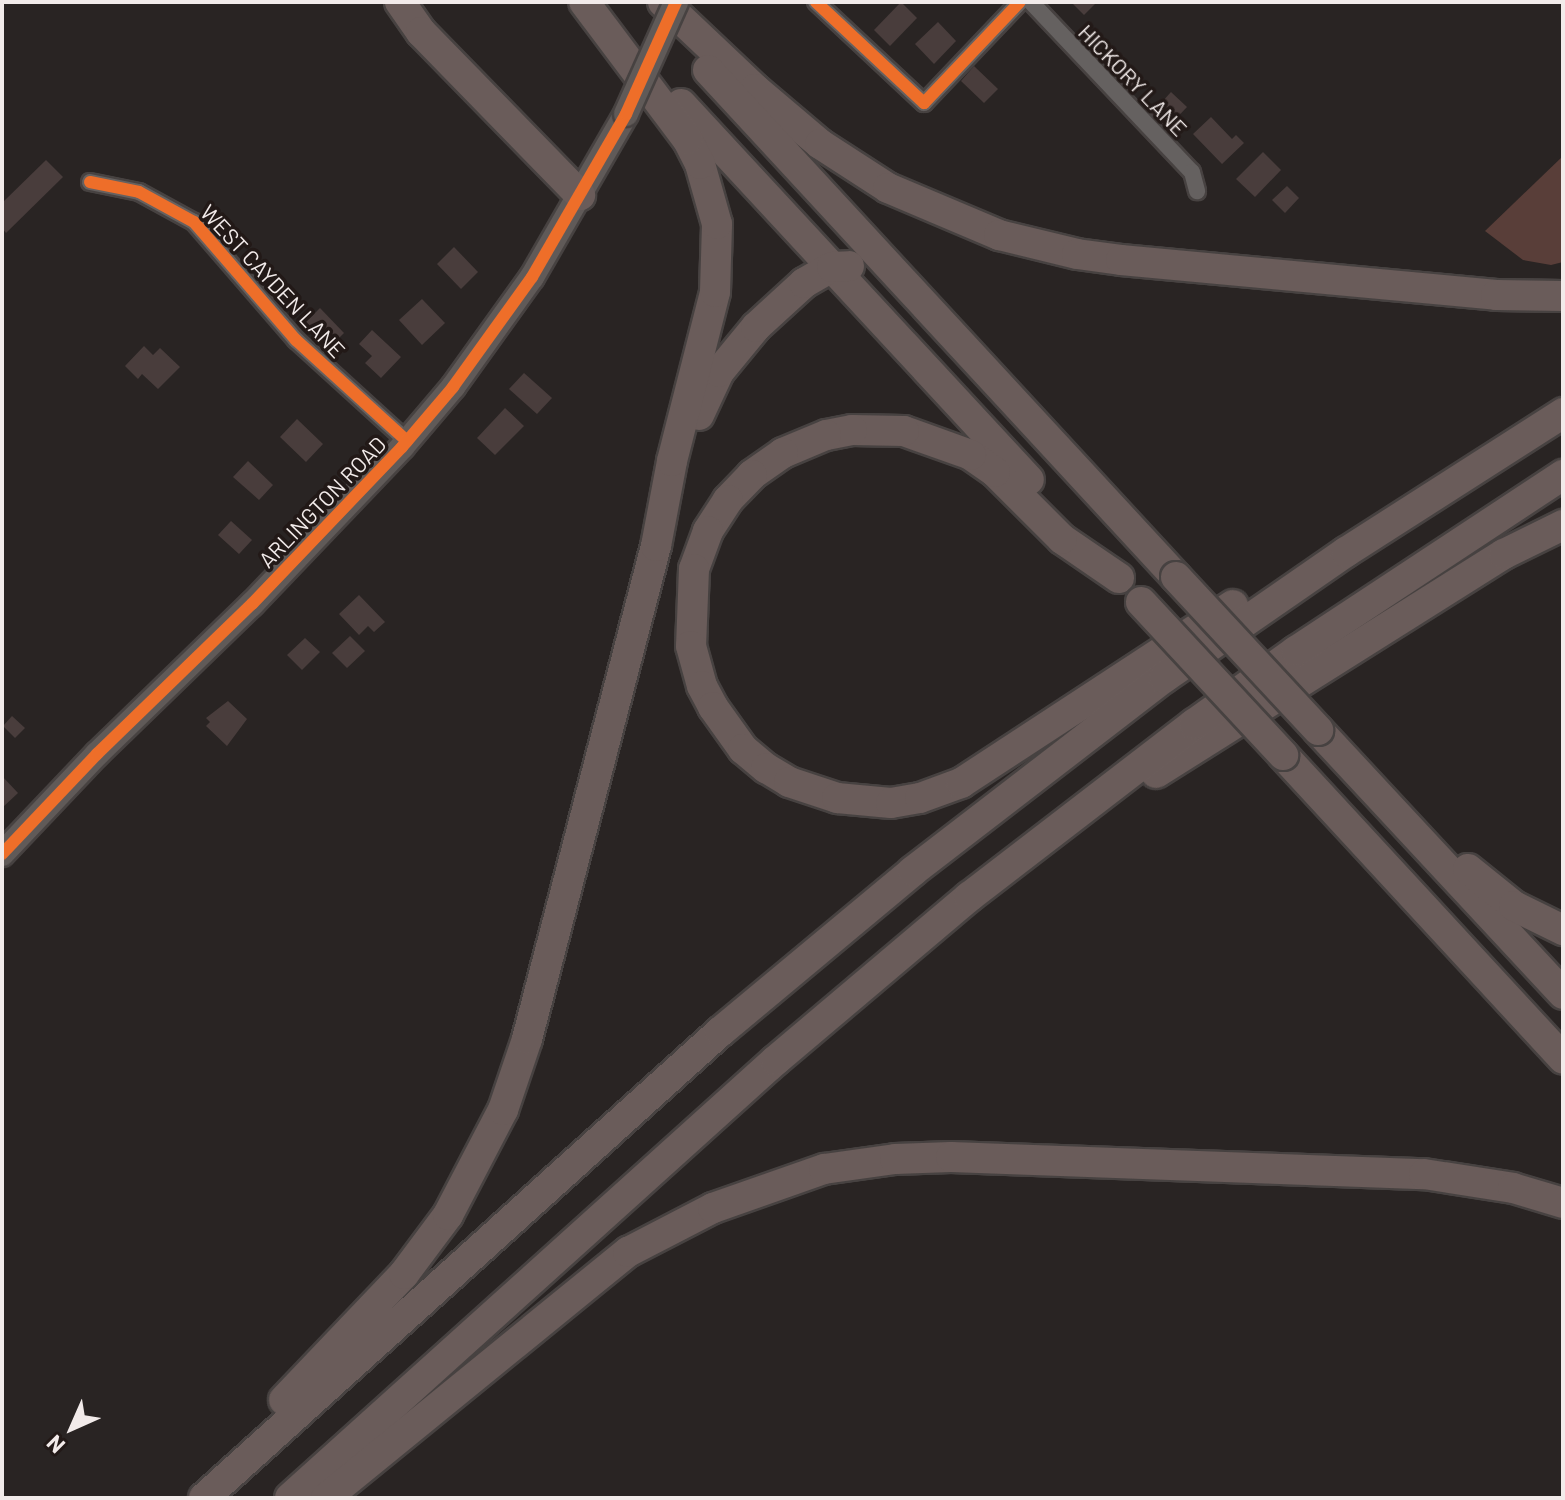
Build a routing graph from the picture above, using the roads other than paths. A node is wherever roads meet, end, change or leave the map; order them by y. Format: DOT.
graph roads {
  1 [pos="400,2"];
  2 [pos="585,2"];
  3 [pos="645,2"];
  4 [pos="663,2"];
  5 [pos="676,2"];
  6 [pos="816,2"];
  7 [pos="1020,2"];
  8 [pos="1031,2"];
  9 [pos="90,182"];
  10 [pos="1197,191"];
  11 [pos="580,195"];
  12 [pos="832,267"];
  13 [pos="916,295"];
  14 [pos="1563,296"];
  15 [pos="1563,413"];
  16 [pos="407,441"];
  17 [pos="1563,475"];
  18 [pos="1425,500"];
  19 [pos="1563,525"];
  20 [pos="656,546"];
  21 [pos="1119,578"];
  22 [pos="1341,755"];
  23 [pos="1044,838"];
  24 [pos="2,854"];
  25 [pos="1563,930"];
  26 [pos="1563,994"];
  27 [pos="1563,1058"];
  28 [pos="1563,1203"];
  29 [pos="190,1498"];
  30 [pos="204,1498"];
  31 [pos="290,1498"];
  32 [pos="326,1498"];
  1 -- 11 [label="highway"];
  2 -- 12 [label="highway"];
  2 -- 20 [label="highway"];
  3 -- 13 [label="highway"];
  4 -- 14 [label="highway"];
  5 -- 11 [label="street, ARLINGTON ROAD, bridge"];
  6 -- 7 [label="street"];
  8 -- 10 [label="street, HICKORY LANE"];
  9 -- 16 [label="street, WEST CAYDEN LANE"];
  11 -- 16 [label="street, ARLINGTON ROAD"];
  12 -- 13 [label="highway"];
  12 -- 20 [label="highway"];
  12 -- 21 [label="highway"];
  13 -- 22 [label="highway, bridge"];
  15 -- 18 [label="highway"];
  16 -- 24 [label="street, ARLINGTON ROAD"];
  17 -- 23 [label="highway"];
  18 -- 21 [label="highway"];
  18 -- 30 [label="highway"];
  19 -- 23 [label="highway"];
  20 -- 29 [label="highway"];
  21 -- 27 [label="highway, bridge"];
  22 -- 25 [label="highway"];
  22 -- 26 [label="highway"];
  23 -- 31 [label="highway"];
  28 -- 32 [label="highway"];
}
